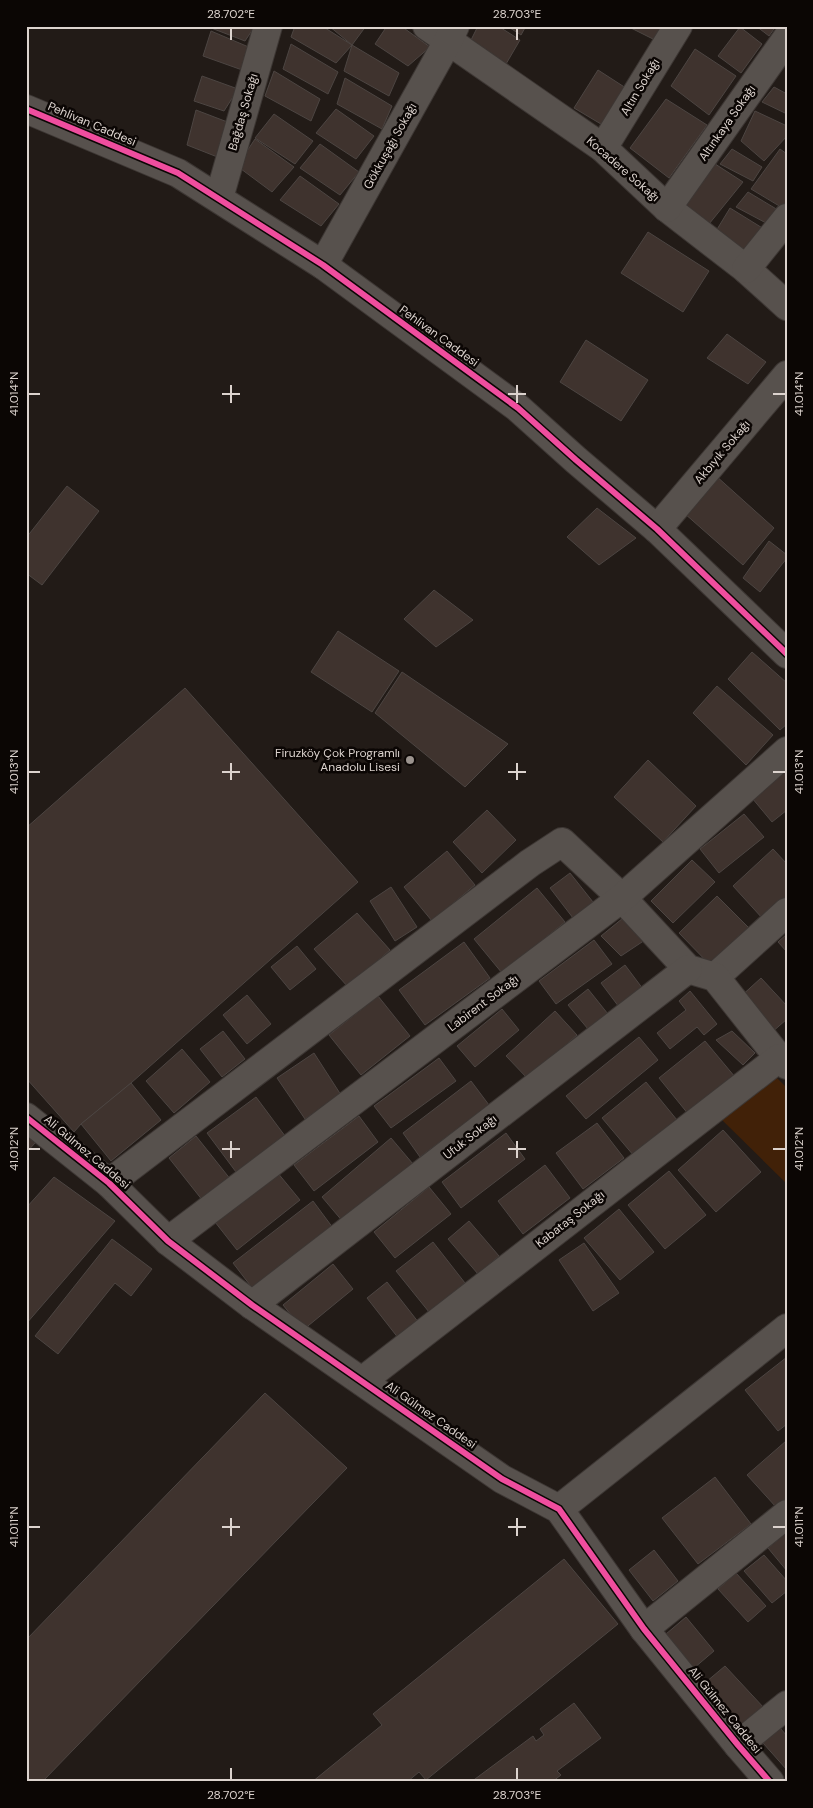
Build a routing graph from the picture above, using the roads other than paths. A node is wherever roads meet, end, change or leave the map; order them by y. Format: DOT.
graph roads {
  1 [pos="268,26"];
  2 [pos="678,26"];
  3 [pos="443,31"];
  4 [pos="787,38"];
  5 [pos="26,109"];
  6 [pos="603,148"];
  7 [pos="219,198"];
  8 [pos="667,208"];
  9 [pos="787,218"];
  10 [pos="323,265"];
  11 [pos="746,269"];
  12 [pos="787,306"];
  13 [pos="787,375"];
  14 [pos="657,529"];
  15 [pos="787,654"];
  16 [pos="787,751"];
  17 [pos="622,898"];
  18 [pos="787,912"];
  19 [pos="688,969"];
  20 [pos="715,978"];
  21 [pos="783,1062"];
  22 [pos="26,1117"];
  23 [pos="109,1183"];
  24 [pos="168,1241"];
  25 [pos="252,1305"];
  26 [pos="787,1328"];
  27 [pos="362,1381"];
  28 [pos="559,1509"];
  29 [pos="787,1514"];
  30 [pos="644,1629"];
  31 [pos="787,1705"];
  32 [pos="738,1745"];
  33 [pos="770,1782"];
  1 -- 7 [label="street, Bağdaş Sokağı"];
  2 -- 6 [label="street, Altın Sokağı"];
  3 -- 6 [label="street, Kocadere Sokağı"];
  3 -- 10 [label="street, Gökkuşağı Sokağı"];
  4 -- 8 [label="street, Altınkaya Sokağı"];
  5 -- 7 [label="street, Pehlivan Caddesi"];
  6 -- 8 [label="street, Kocadere Sokağı"];
  7 -- 10 [label="street, Pehlivan Caddesi"];
  8 -- 11 [label="street, Kocadere Sokağı"];
  9 -- 11 [label="street"];
  10 -- 14 [label="street, Pehlivan Caddesi"];
  11 -- 12 [label="street, Kocadere Sokağı"];
  13 -- 14 [label="street, Akbıyık Sokağı"];
  14 -- 15 [label="street, Pehlivan Caddesi"];
  16 -- 17 [label="street, Labirent Sokağı"];
  17 -- 19 [label="street"];
  17 -- 23 [label="street"];
  17 -- 24 [label="street, Labirent Sokağı"];
  18 -- 20 [label="street"];
  19 -- 20 [label="street"];
  19 -- 25 [label="street, Ufuk Sokağı"];
  20 -- 21 [label="street"];
  21 -- 27 [label="street, Kabataş Sokağı"];
  22 -- 23 [label="street, Ali Gülmez Caddesi"];
  23 -- 24 [label="street, Ali Gülmez Caddesi"];
  24 -- 25 [label="street, Ali Gülmez Caddesi"];
  25 -- 27 [label="street, Ali Gülmez Caddesi"];
  26 -- 28 [label="street"];
  27 -- 28 [label="street, Ali Gülmez Caddesi"];
  28 -- 30 [label="street, Ali Gülmez Caddesi"];
  29 -- 30 [label="street"];
  30 -- 32 [label="street, Ali Gülmez Caddesi"];
  31 -- 32 [label="street"];
  32 -- 33 [label="street, Ali Gülmez Caddesi"];
}
